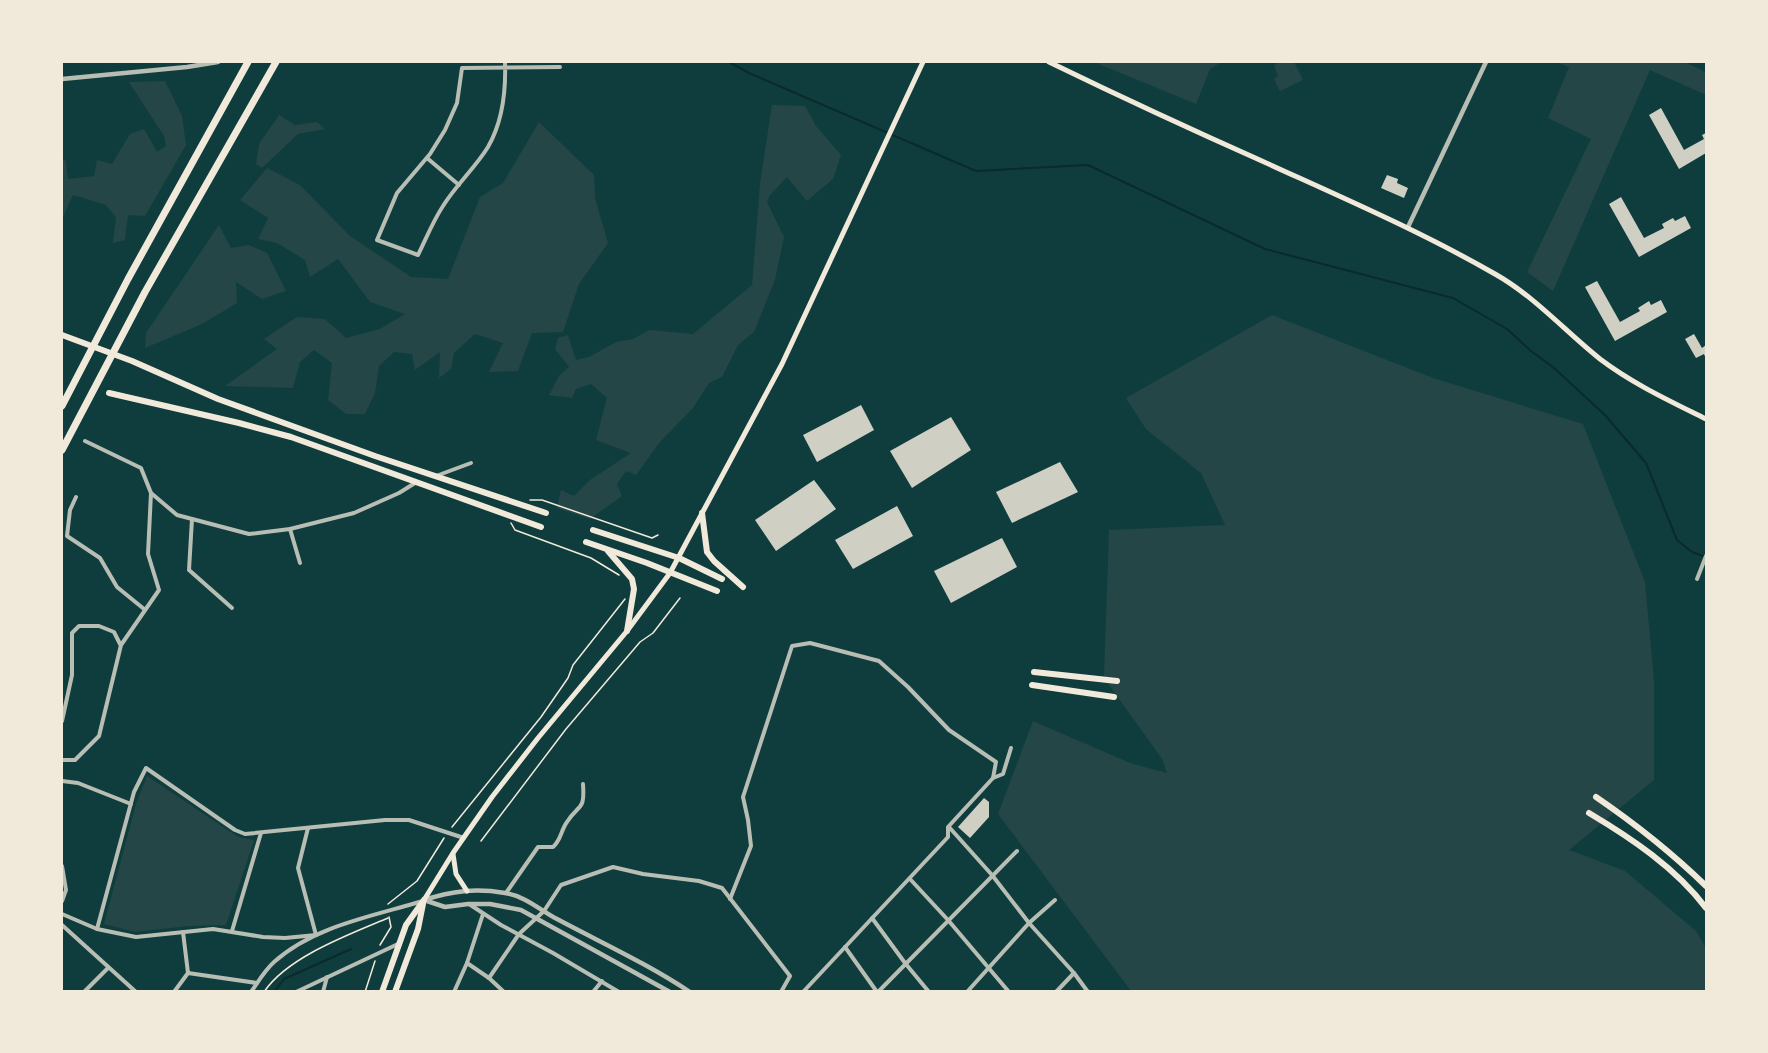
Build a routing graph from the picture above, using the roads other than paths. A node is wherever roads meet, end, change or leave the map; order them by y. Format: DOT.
graph roads {
  1 [pos="218,62"];
  2 [pos="248,62"];
  3 [pos="276,62"];
  4 [pos="505,62"];
  5 [pos="923,62"];
  6 [pos="1048,62"];
  7 [pos="1486,62"];
  8 [pos="560,67"];
  9 [pos="506,68"];
  10 [pos="62,79"];
  11 [pos="427,158"];
  12 [pos="459,184"];
  13 [pos="1408,227"];
  14 [pos="62,335"];
  15 [pos="109,393"];
  16 [pos="62,406"];
  17 [pos="1707,419"];
  18 [pos="85,441"];
  19 [pos="62,450"];
  20 [pos="471,463"];
  21 [pos="435,476"];
  22 [pos="416,482"];
  23 [pos="151,493"];
  24 [pos="76,497"];
  25 [pos="546,513"];
  26 [pos="702,513"];
  27 [pos="192,519"];
  28 [pos="541,527"];
  29 [pos="290,529"];
  30 [pos="593,530"];
  31 [pos="586,542"];
  32 [pos="608,550"];
  33 [pos="1707,556"];
  34 [pos="679,558"];
  35 [pos="300,563"];
  36 [pos="670,573"];
  37 [pos="722,579"];
  38 [pos="1697,579"];
  39 [pos="743,587"];
  40 [pos="717,591"];
  41 [pos="231,608"];
  42 [pos="144,609"];
  43 [pos="627,631"];
  44 [pos="121,645"];
  45 [pos="1034,672"];
  46 [pos="1117,681"];
  47 [pos="1032,685"];
  48 [pos="1114,697"];
  49 [pos="62,721"];
  50 [pos="1011,748"];
  51 [pos="62,760"];
  52 [pos="993,778"];
  53 [pos="62,781"];
  54 [pos="583,784"];
  55 [pos="1596,797"];
  56 [pos="131,804"];
  57 [pos="1588,813"];
  58 [pos="948,826"];
  59 [pos="308,828"];
  60 [pos="261,833"];
  61 [pos="464,838"];
  62 [pos="1017,851"];
  63 [pos="453,853"];
  64 [pos="62,866"];
  65 [pos="992,875"];
  66 [pos="910,879"];
  67 [pos="1707,886"];
  68 [pos="467,891"];
  69 [pos="506,893"];
  70 [pos="730,899"];
  71 [pos="424,900"];
  72 [pos="1055,900"];
  73 [pos="62,901"];
  74 [pos="468,904"];
  75 [pos="1707,908"];
  76 [pos="544,911"];
  77 [pos="62,914"];
  78 [pos="483,914"];
  79 [pos="536,918"];
  80 [pos="872,918"];
  81 [pos="948,920"];
  82 [pos="1029,923"];
  83 [pos="62,925"];
  84 [pos="97,929"];
  85 [pos="232,931"];
  86 [pos="183,933"];
  87 [pos="519,934"];
  88 [pos="316,935"];
  89 [pos="399,943"];
  90 [pos="845,947"];
  91 [pos="467,963"];
  92 [pos="905,963"];
  93 [pos="108,968"];
  94 [pos="988,969"];
  95 [pos="1074,973"];
  96 [pos="188,974"];
  97 [pos="327,977"];
  98 [pos="489,978"];
  99 [pos="602,981"];
  100 [pos="257,983"];
  101 [pos="84,992"];
  102 [pos="136,992"];
  103 [pos="174,992"];
  104 [pos="251,992"];
  105 [pos="296,992"];
  106 [pos="322,992"];
  107 [pos="382,992"];
  108 [pos="395,992"];
  109 [pos="454,992"];
  110 [pos="504,992"];
  111 [pos="593,992"];
  112 [pos="619,992"];
  113 [pos="670,992"];
  114 [pos="690,992"];
  115 [pos="781,992"];
  116 [pos="803,992"];
  117 [pos="878,992"];
  118 [pos="929,992"];
  119 [pos="967,992"];
  120 [pos="1009,992"];
  121 [pos="1056,992"];
  122 [pos="1088,992"];
  1 -- 10 [label="street"];
  2 -- 16 [label="highway"];
  3 -- 19 [label="highway"];
  4 -- 9 [label="street"];
  5 -- 26 [label="main road"];
  6 -- 13 [label="main road"];
  7 -- 13 [label="street"];
  8 -- 9 [label="street"];
  9 -- 11 [label="street"];
  9 -- 12 [label="street"];
  11 -- 12 [label="street"];
  11 -- 12 [label="street"];
  13 -- 17 [label="main road"];
  14 -- 21 [label="main road"];
  15 -- 22 [label="main road"];
  18 -- 23 [label="street"];
  20 -- 21 [label="street"];
  21 -- 25 [label="main road"];
  22 -- 28 [label="main road"];
  22 -- 29 [label="street"];
  23 -- 27 [label="street"];
  23 -- 42 [label="street"];
  24 -- 42 [label="street"];
  26 -- 34 [label="main road"];
  26 -- 39 [label="main road"];
  27 -- 29 [label="street"];
  27 -- 41 [label="street"];
  29 -- 35 [label="street"];
  30 -- 34 [label="main road"];
  31 -- 32 [label="main road"];
  32 -- 36 [label="main road"];
  32 -- 43 [label="main road"];
  33 -- 38 [label="street"];
  34 -- 36 [label="main road"];
  34 -- 37 [label="main road"];
  36 -- 40 [label="main road"];
  36 -- 43 [label="main road"];
  42 -- 44 [label="street"];
  43 -- 61 [label="main road"];
  44 -- 49 [label="street"];
  44 -- 51 [label="street"];
  45 -- 46 [label="main road"];
  47 -- 48 [label="main road"];
  50 -- 52 [label="street"];
  52 -- 58 [label="street"];
  52 -- 70 [label="street"];
  53 -- 56 [label="street"];
  54 -- 69 [label="street"];
  55 -- 67 [label="main road"];
  56 -- 60 [label="street"];
  56 -- 84 [label="street"];
  57 -- 75 [label="main road"];
  58 -- 65 [label="street"];
  58 -- 66 [label="street"];
  59 -- 60 [label="street"];
  59 -- 61 [label="street"];
  59 -- 88 [label="street"];
  60 -- 85 [label="street"];
  61 -- 63 [label="main road"];
  62 -- 65 [label="street"];
  63 -- 68 [label="main road"];
  63 -- 71 [label="main road"];
  64 -- 73 [label="street"];
  65 -- 81 [label="street"];
  65 -- 82 [label="street"];
  66 -- 80 [label="street"];
  66 -- 81 [label="street"];
  68 -- 69 [label="street"];
  68 -- 71 [label="street"];
  69 -- 76 [label="street"];
  70 -- 76 [label="street"];
  70 -- 115 [label="street"];
  71 -- 74 [label="street"];
  71 -- 88 [label="street"];
  71 -- 89 [label="main road"];
  71 -- 108 [label="main road"];
  72 -- 82 [label="street"];
  74 -- 78 [label="street"];
  74 -- 79 [label="street"];
  76 -- 79 [label="street"];
  76 -- 114 [label="street"];
  77 -- 84 [label="street"];
  78 -- 87 [label="street"];
  78 -- 91 [label="street"];
  79 -- 87 [label="street"];
  79 -- 113 [label="street"];
  80 -- 90 [label="street"];
  80 -- 92 [label="street"];
  81 -- 92 [label="street"];
  81 -- 94 [label="street"];
  82 -- 94 [label="street"];
  82 -- 95 [label="street"];
  83 -- 93 [label="street"];
  84 -- 86 [label="street"];
  85 -- 86 [label="street"];
  85 -- 88 [label="street"];
  86 -- 96 [label="street"];
  87 -- 98 [label="street"];
  87 -- 99 [label="street"];
  88 -- 100 [label="street"];
  89 -- 97 [label="street"];
  89 -- 107 [label="main road"];
  90 -- 116 [label="street"];
  90 -- 117 [label="street"];
  91 -- 98 [label="street"];
  91 -- 109 [label="street"];
  92 -- 117 [label="street"];
  92 -- 118 [label="street"];
  93 -- 101 [label="street"];
  93 -- 102 [label="street"];
  94 -- 119 [label="street"];
  94 -- 120 [label="street"];
  95 -- 121 [label="street"];
  95 -- 122 [label="street"];
  96 -- 100 [label="street"];
  96 -- 103 [label="street"];
  97 -- 105 [label="street"];
  97 -- 106 [label="street"];
  98 -- 110 [label="street"];
  99 -- 111 [label="street"];
  99 -- 112 [label="street"];
  100 -- 104 [label="street"];
}
